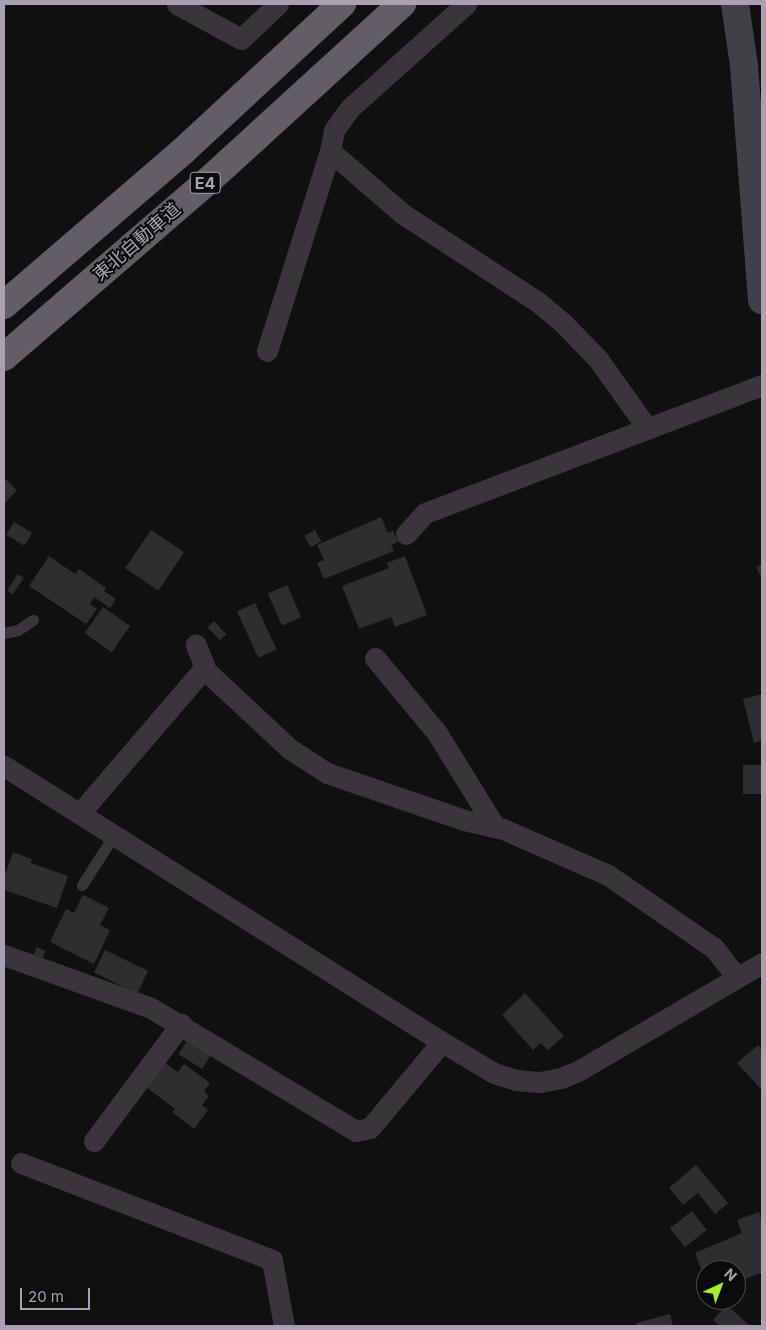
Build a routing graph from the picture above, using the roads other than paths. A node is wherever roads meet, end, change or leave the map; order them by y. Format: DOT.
graph roads {
  1 [pos="177,4"];
  2 [pos="278,4"];
  3 [pos="342,4"];
  4 [pos="402,4"];
  5 [pos="466,4"];
  6 [pos="734,4"];
  7 [pos="330,151"];
  8 [pos="757,173"];
  9 [pos="762,300"];
  10 [pos="4,305"];
  11 [pos="267,351"];
  12 [pos="4,357"];
  13 [pos="762,385"];
  14 [pos="647,428"];
  15 [pos="406,534"];
  16 [pos="33,620"];
  17 [pos="4,633"];
  18 [pos="196,645"];
  19 [pos="375,658"];
  20 [pos="203,668"];
  21 [pos="4,766"];
  22 [pos="80,813"];
  23 [pos="495,827"];
  24 [pos="114,835"];
  25 [pos="82,886"];
  26 [pos="4,955"];
  27 [pos="762,963"];
  28 [pos="737,977"];
  29 [pos="181,1024"];
  30 [pos="442,1042"];
  31 [pos="94,1141"];
  32 [pos="21,1163"];
  33 [pos="284,1326"];
  1 -- 2 [label="street"];
  3 -- 10 [label="highway, E4"];
  4 -- 12 [label="highway, 東北自動車道 / E4"];
  5 -- 7 [label="street"];
  6 -- 8 [label="street"];
  7 -- 11 [label="street"];
  7 -- 14 [label="street"];
  8 -- 9 [label="street"];
  13 -- 14 [label="street"];
  14 -- 15 [label="street"];
  16 -- 17 [label="lane"];
  18 -- 20 [label="street"];
  19 -- 23 [label="street"];
  20 -- 22 [label="street"];
  20 -- 23 [label="street"];
  21 -- 22 [label="street"];
  22 -- 24 [label="street"];
  23 -- 28 [label="street"];
  24 -- 25 [label="lane"];
  24 -- 30 [label="street"];
  26 -- 29 [label="street"];
  27 -- 28 [label="street"];
  28 -- 30 [label="street"];
  29 -- 30 [label="street"];
  29 -- 31 [label="street"];
  32 -- 33 [label="street"];
}
